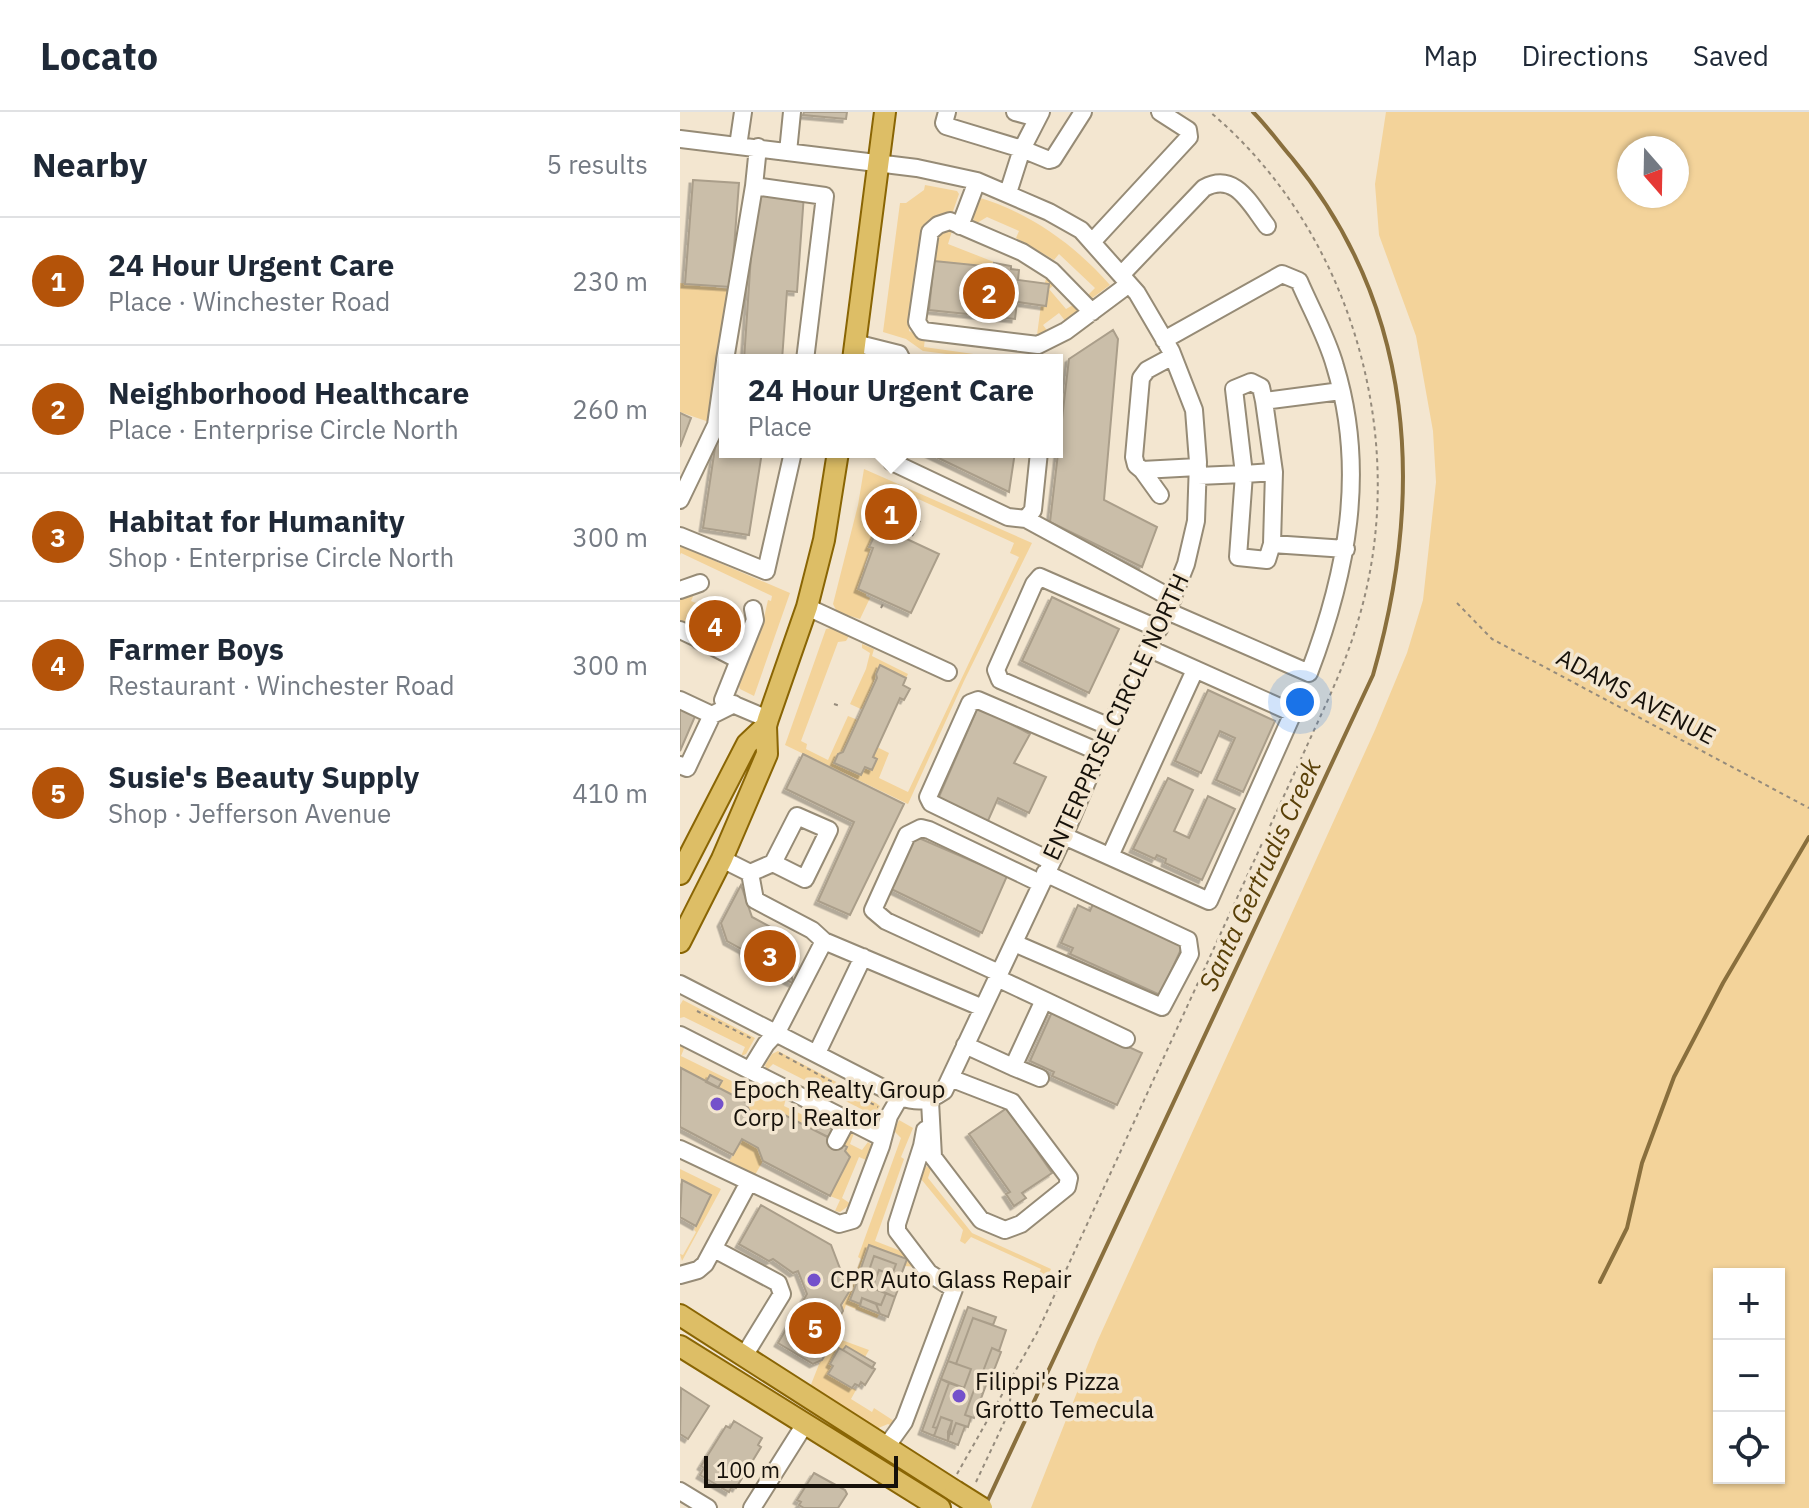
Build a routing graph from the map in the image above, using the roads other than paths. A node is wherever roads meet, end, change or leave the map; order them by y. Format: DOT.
graph roads {
  1 [pos="743,112"];
  2 [pos="792,112"];
  3 [pos="885,112"];
  4 [pos="947,112"];
  5 [pos="1015,112"];
  6 [pos="1083,112"];
  7 [pos="1160,112"];
  8 [pos="1039,115"];
  9 [pos="680,139"];
  10 [pos="738,146"];
  11 [pos="758,147"];
  12 [pos="1022,149"];
  13 [pos="788,152"];
  14 [pos="877,162"];
  15 [pos="977,181"];
  16 [pos="754,186"];
  17 [pos="1008,193"];
  18 [pos="960,226"];
  19 [pos="1267,226"];
  20 [pos="1092,242"];
  21 [pos="1125,280"];
  22 [pos="1092,312"];
  23 [pos="1164,340"];
  24 [pos="854,351"];
  25 [pos="726,354"];
  26 [pos="806,354"];
  27 [pos="899,354"];
  28 [pos="1173,356"];
  29 [pos="1341,391"];
  30 [pos="1264,401"];
  31 [pos="719,428"];
  32 [pos="792,458"];
  33 [pos="837,458"];
  34 [pos="893,458"];
  35 [pos="1038,458"];
  36 [pos="1142,470"];
  37 [pos="1198,472"];
  38 [pos="1274,472"];
  39 [pos="1244,474"];
  40 [pos="1160,495"];
  41 [pos="680,500"];
  42 [pos="1026,519"];
  43 [pos="680,536"];
  44 [pos="1272,544"];
  45 [pos="1346,549"];
  46 [pos="700,583"];
  47 [pos="680,590"];
  48 [pos="1170,605"];
  49 [pos="807,607"];
  50 [pos="753,609"];
  51 [pos="1159,629"];
  52 [pos="680,630"];
  53 [pos="1150,649"];
  54 [pos="739,660"];
  55 [pos="1195,670"];
  56 [pos="948,672"];
  57 [pos="680,700"];
  58 [pos="734,704"];
  59 [pos="712,715"];
  60 [pos="767,722"];
  61 [pos="1110,727"];
  62 [pos="1099,752"];
  63 [pos="680,765"];
  64 [pos="1064,836"];
  65 [pos="1110,856"];
  66 [pos="722,859"];
  67 [pos="773,863"];
  68 [pos="1045,872"];
  69 [pos="750,873"];
  70 [pos="680,874"];
  71 [pos="824,941"];
  72 [pos="680,942"];
  73 [pos="1014,943"];
  74 [pos="863,957"];
  75 [pos="998,975"];
  76 [pos="680,984"];
  77 [pos="1044,1000"];
  78 [pos="983,1008"];
  79 [pos="777,1032"];
  80 [pos="680,1035"];
  81 [pos="1126,1039"];
  82 [pos="965,1045"];
  83 [pos="817,1053"];
  84 [pos="1013,1067"];
  85 [pos="750,1070"];
  86 [pos="950,1078"];
  87 [pos="1040,1078"];
  88 [pos="900,1097"];
  89 [pos="930,1101"];
  90 [pos="846,1122"];
  91 [pos="883,1138"];
  92 [pos="836,1141"];
  93 [pos="680,1149"];
  94 [pos="749,1182"];
  95 [pos="714,1249"];
  96 [pos="680,1275"];
  97 [pos="680,1315"];
  98 [pos="680,1346"];
  99 [pos="744,1356"];
  100 [pos="744,1386"];
  101 [pos="805,1424"];
  102 [pos="886,1447"];
  103 [pos="680,1491"];
  104 [pos="953,1497"];
  105 [pos="917,1502"];
  106 [pos="708,1508"];
  107 [pos="752,1508"];
  108 [pos="982,1508"];
  1 -- 10 [label="street"];
  2 -- 13 [label="street"];
  3 -- 14 [label="main road"];
  4 -- 12 [label="street"];
  5 -- 8 [label="street"];
  6 -- 12 [label="street"];
  7 -- 20 [label="street"];
  8 -- 12 [label="street"];
  9 -- 10 [label="street, ENTERPRISE CIRCLE NORTH"];
  10 -- 11 [label="street, ENTERPRISE CIRCLE NORTH"];
  11 -- 13 [label="street, ENTERPRISE CIRCLE NORTH"];
  11 -- 16 [label="street"];
  12 -- 17 [label="street"];
  13 -- 14 [label="street, ENTERPRISE CIRCLE NORTH"];
  14 -- 15 [label="street, ENTERPRISE CIRCLE NORTH"];
  14 -- 24 [label="main road"];
  15 -- 17 [label="street, ENTERPRISE CIRCLE NORTH"];
  15 -- 18 [label="street"];
  16 -- 25 [label="street"];
  16 -- 26 [label="street"];
  17 -- 20 [label="street, ENTERPRISE CIRCLE NORTH"];
  18 -- 22 [label="street"];
  18 -- 22 [label="street"];
  19 -- 21 [label="street"];
  20 -- 21 [label="street, ENTERPRISE CIRCLE NORTH"];
  21 -- 22 [label="street"];
  21 -- 23 [label="street, ENTERPRISE CIRCLE NORTH"];
  23 -- 28 [label="street, ENTERPRISE CIRCLE NORTH"];
  23 -- 29 [label="street"];
  24 -- 27 [label="street"];
  28 -- 36 [label="street"];
  28 -- 37 [label="street, ENTERPRISE CIRCLE NORTH"];
  29 -- 30 [label="street"];
  29 -- 45 [label="street"];
  30 -- 38 [label="street"];
  30 -- 39 [label="street"];
  31 -- 41 [label="street"];
  32 -- 43 [label="street"];
  33 -- 49 [label="main road"];
  34 -- 42 [label="street"];
  35 -- 42 [label="street"];
  36 -- 37 [label="street"];
  36 -- 40 [label="street"];
  37 -- 39 [label="street"];
  37 -- 48 [label="street, ENTERPRISE CIRCLE NORTH"];
  38 -- 39 [label="street"];
  38 -- 44 [label="street"];
  39 -- 44 [label="street"];
  42 -- 48 [label="street"];
  44 -- 45 [label="street"];
  45 -- 48 [label="street"];
  46 -- 47 [label="street"];
  48 -- 51 [label="street, ENTERPRISE CIRCLE NORTH"];
  49 -- 56 [label="street"];
  49 -- 60 [label="main road"];
  50 -- 54 [label="street"];
  51 -- 53 [label="street, ENTERPRISE CIRCLE NORTH"];
  51 -- 61 [label="street"];
  52 -- 54 [label="street"];
  53 -- 55 [label="street"];
  53 -- 61 [label="street, ENTERPRISE CIRCLE NORTH"];
  54 -- 58 [label="street"];
  55 -- 65 [label="street"];
  55 -- 65 [label="street"];
  57 -- 59 [label="street"];
  58 -- 59 [label="street"];
  58 -- 60 [label="street"];
  59 -- 63 [label="street"];
  60 -- 66 [label="main road"];
  60 -- 70 [label="main road"];
  61 -- 62 [label="street, ENTERPRISE CIRCLE NORTH"];
  62 -- 64 [label="street, ENTERPRISE CIRCLE NORTH"];
  62 -- 68 [label="street"];
  64 -- 65 [label="street"];
  64 -- 68 [label="street, ENTERPRISE CIRCLE NORTH"];
  66 -- 69 [label="street"];
  66 -- 72 [label="main road"];
  67 -- 69 [label="street"];
  68 -- 73 [label="street, ENTERPRISE CIRCLE NORTH"];
  68 -- 73 [label="street"];
  68 -- 75 [label="street"];
  69 -- 71 [label="street"];
  71 -- 74 [label="street"];
  71 -- 79 [label="street"];
  73 -- 75 [label="street, ENTERPRISE CIRCLE NORTH"];
  74 -- 78 [label="street"];
  74 -- 83 [label="street"];
  75 -- 77 [label="street"];
  75 -- 78 [label="street, ENTERPRISE CIRCLE NORTH"];
  76 -- 79 [label="street"];
  77 -- 81 [label="street"];
  77 -- 84 [label="street"];
  78 -- 82 [label="street, ENTERPRISE CIRCLE NORTH"];
  79 -- 83 [label="street"];
  79 -- 85 [label="street"];
  80 -- 85 [label="street"];
  82 -- 84 [label="street"];
  82 -- 86 [label="street, ENTERPRISE CIRCLE NORTH"];
  83 -- 88 [label="street"];
  84 -- 87 [label="street"];
  85 -- 90 [label="street"];
  86 -- 89 [label="street, ENTERPRISE CIRCLE NORTH"];
  86 -- 89 [label="street"];
  88 -- 89 [label="street"];
  88 -- 91 [label="street"];
  89 -- 102 [label="street"];
  90 -- 91 [label="street"];
  90 -- 92 [label="street"];
  91 -- 94 [label="street"];
  93 -- 94 [label="street"];
  94 -- 95 [label="street"];
  95 -- 96 [label="street"];
  95 -- 99 [label="street"];
  97 -- 99 [label="main road"];
  98 -- 100 [label="main road"];
  99 -- 102 [label="main road"];
  100 -- 101 [label="main road"];
  100 -- 102 [label="main road"];
  101 -- 105 [label="main road"];
  101 -- 107 [label="street"];
  102 -- 104 [label="main road"];
  103 -- 106 [label="street"];
  104 -- 105 [label="main road"];
  104 -- 108 [label="main road, bridge"];
}
